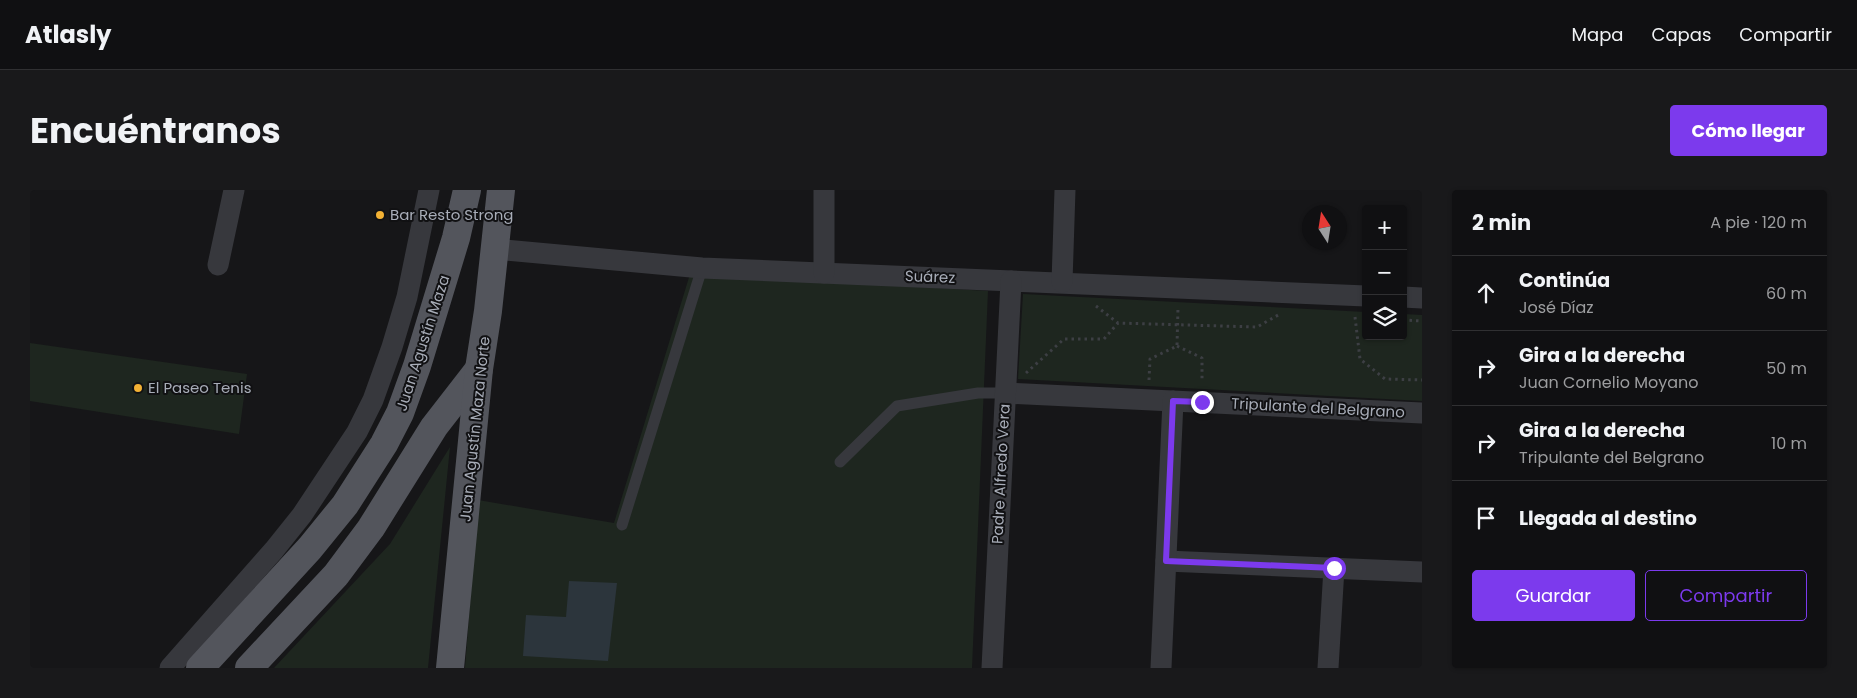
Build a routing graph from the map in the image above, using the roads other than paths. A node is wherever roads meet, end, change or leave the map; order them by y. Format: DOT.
graph roads {
  1 [pos="234,190"];
  2 [pos="429,190"];
  3 [pos="466,190"];
  4 [pos="502,190"];
  5 [pos="824,190"];
  6 [pos="1065,190"];
  7 [pos="494,249"];
  8 [pos="218,265"];
  9 [pos="702,268"];
  10 [pos="824,273"];
  11 [pos="1011,281"];
  12 [pos="1062,282"];
  13 [pos="1422,283"];
  14 [pos="1362,296"];
  15 [pos="1407,297"];
  16 [pos="1422,298"];
  17 [pos="479,370"];
  18 [pos="1005,393"];
  19 [pos="1173,401"];
  20 [pos="1422,413"];
  21 [pos="840,462"];
  22 [pos="622,525"];
  23 [pos="1166,561"];
  24 [pos="1334,568"];
  25 [pos="1422,572"];
  26 [pos="170,668"];
  27 [pos="200,668"];
  28 [pos="248,668"];
  29 [pos="450,668"];
  30 [pos="992,668"];
  31 [pos="1161,668"];
  32 [pos="1328,668"];
  1 -- 8 [label="street"];
  2 -- 26 [label="street"];
  3 -- 27 [label="main road, Juan Agustín Maza"];
  4 -- 7 [label="main road, Juan Agustín Maza Norte"];
  5 -- 10 [label="street"];
  6 -- 12 [label="street"];
  7 -- 9 [label="street, Suárez"];
  7 -- 17 [label="main road, Juan Agustín Maza Norte"];
  9 -- 10 [label="street, Suárez"];
  9 -- 22 [label="lane"];
  10 -- 11 [label="street, Suárez"];
  11 -- 12 [label="street, Suárez"];
  11 -- 18 [label="street, Padre Alfredo Vera"];
  12 -- 14 [label="street, Suárez"];
  13 -- 16 [label="street"];
  15 -- 16 [label="street"];
  17 -- 28 [label="main road"];
  17 -- 29 [label="main road, Juan Agustín Maza Norte"];
  18 -- 19 [label="street, Tripulante del Belgrano"];
  18 -- 21 [label="lane"];
  18 -- 30 [label="street, Padre Alfredo Vera"];
  19 -- 20 [label="street, Tripulante del Belgrano"];
  19 -- 23 [label="street"];
  23 -- 24 [label="street"];
  23 -- 31 [label="street"];
  24 -- 25 [label="street"];
  24 -- 32 [label="street"];
}
